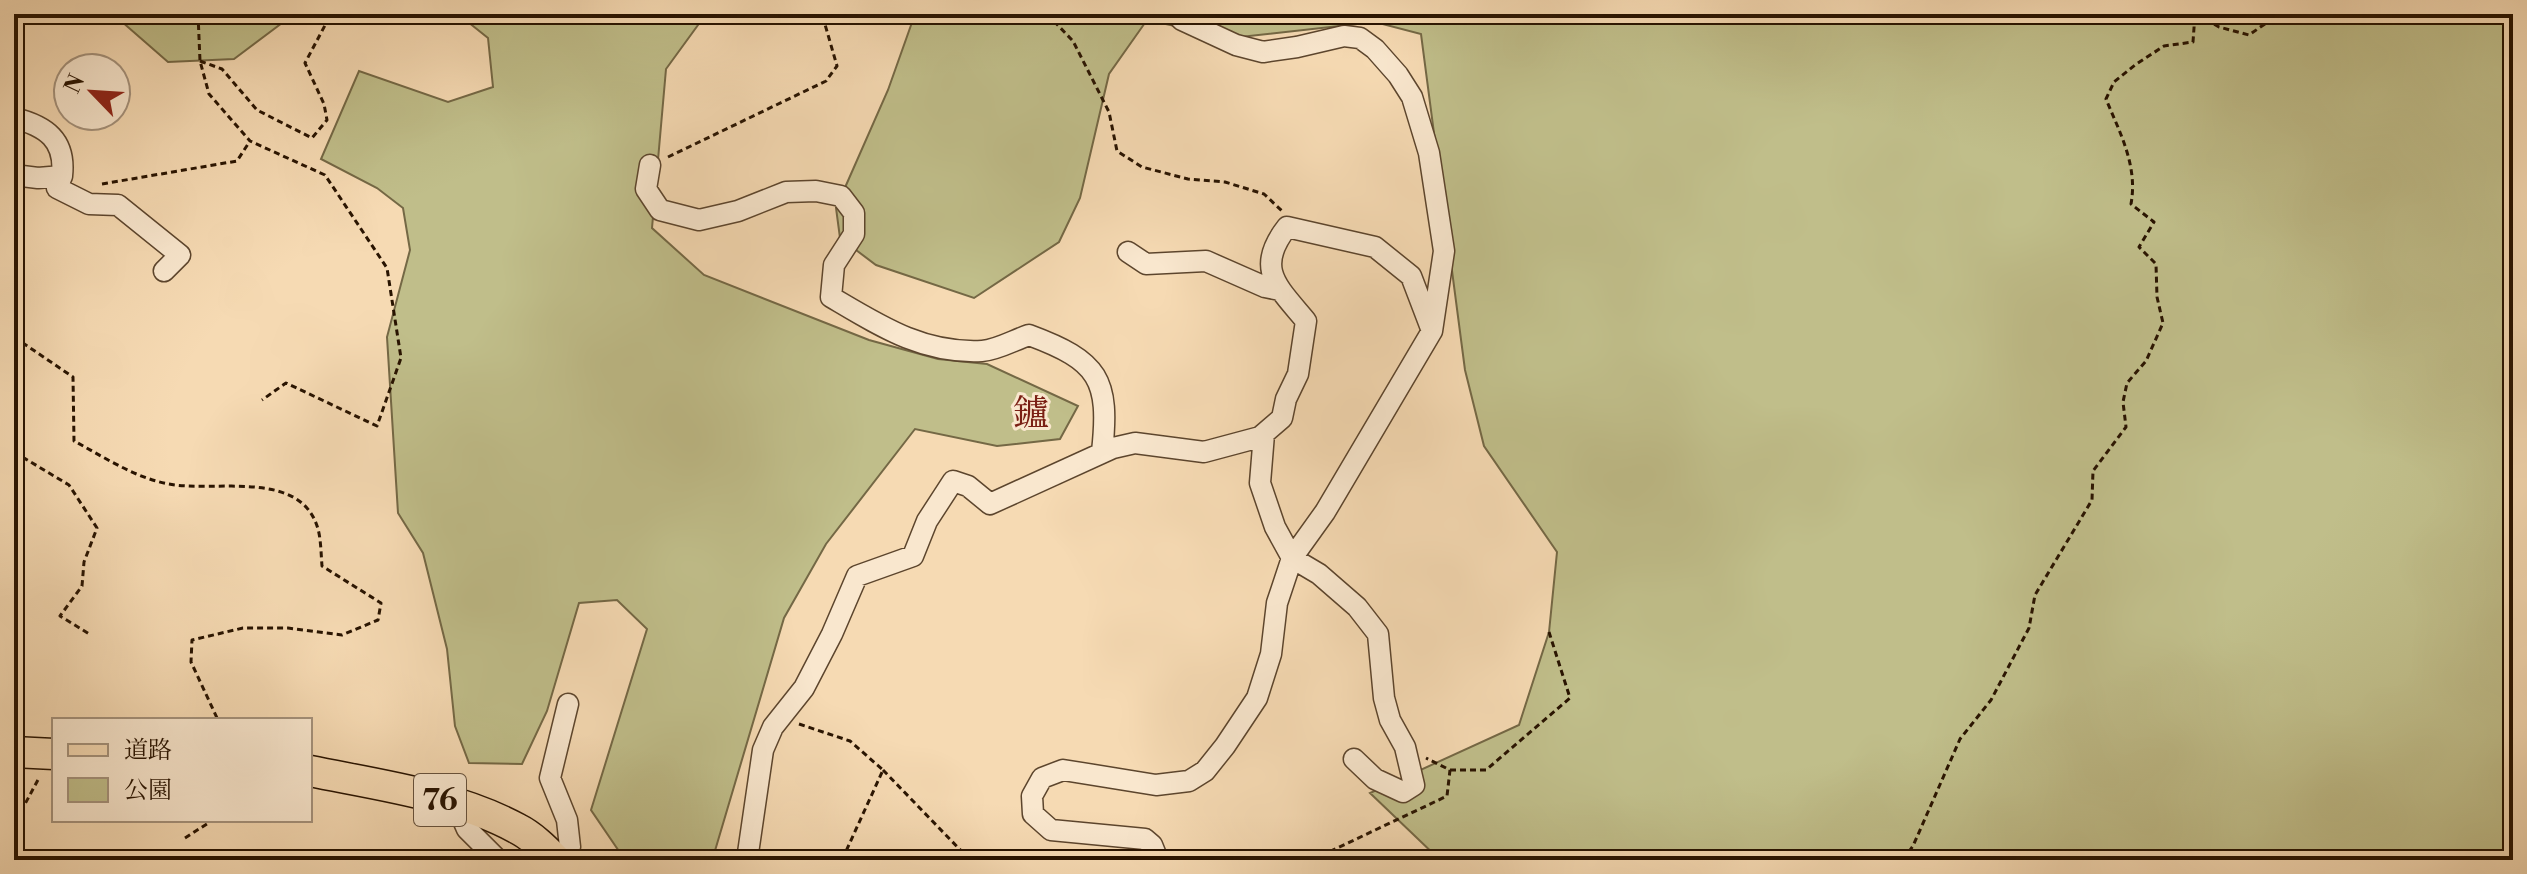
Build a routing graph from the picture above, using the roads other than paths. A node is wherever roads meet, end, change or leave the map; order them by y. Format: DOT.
graph roads {
  1 [pos="1176,14"];
  2 [pos="14,118"];
  3 [pos="650,165"];
  4 [pos="14,175"];
  5 [pos="62,176"];
  6 [pos="1128,252"];
  7 [pos="164,271"];
  8 [pos="1280,290"];
  9 [pos="1432,331"];
  10 [pos="1264,434"];
  11 [pos="1102,452"];
  12 [pos="1292,558"];
  13 [pos="568,704"];
  14 [pos="14,752"];
  15 [pos="52,754"];
  16 [pos="1354,759"];
  17 [pos="312,771"];
  18 [pos="456,804"];
  19 [pos="564,856"];
  20 [pos="498,860"];
  21 [pos="747,860"];
  22 [pos="1158,860"];
  1 -- 9 [label="street"];
  2 -- 5 [label="street"];
  3 -- 11 [label="street"];
  4 -- 5 [label="street"];
  5 -- 7 [label="street"];
  6 -- 8 [label="street"];
  8 -- 9 [label="street"];
  8 -- 10 [label="street"];
  9 -- 12 [label="street"];
  10 -- 11 [label="street"];
  10 -- 12 [label="street"];
  11 -- 21 [label="street"];
  12 -- 16 [label="street"];
  12 -- 22 [label="street"];
  13 -- 19 [label="street"];
  14 -- 15 [label="main road"];
  17 -- 18 [label="main road, 76"];
  18 -- 19 [label="main road, 76"];
  18 -- 20 [label="street"];
}
